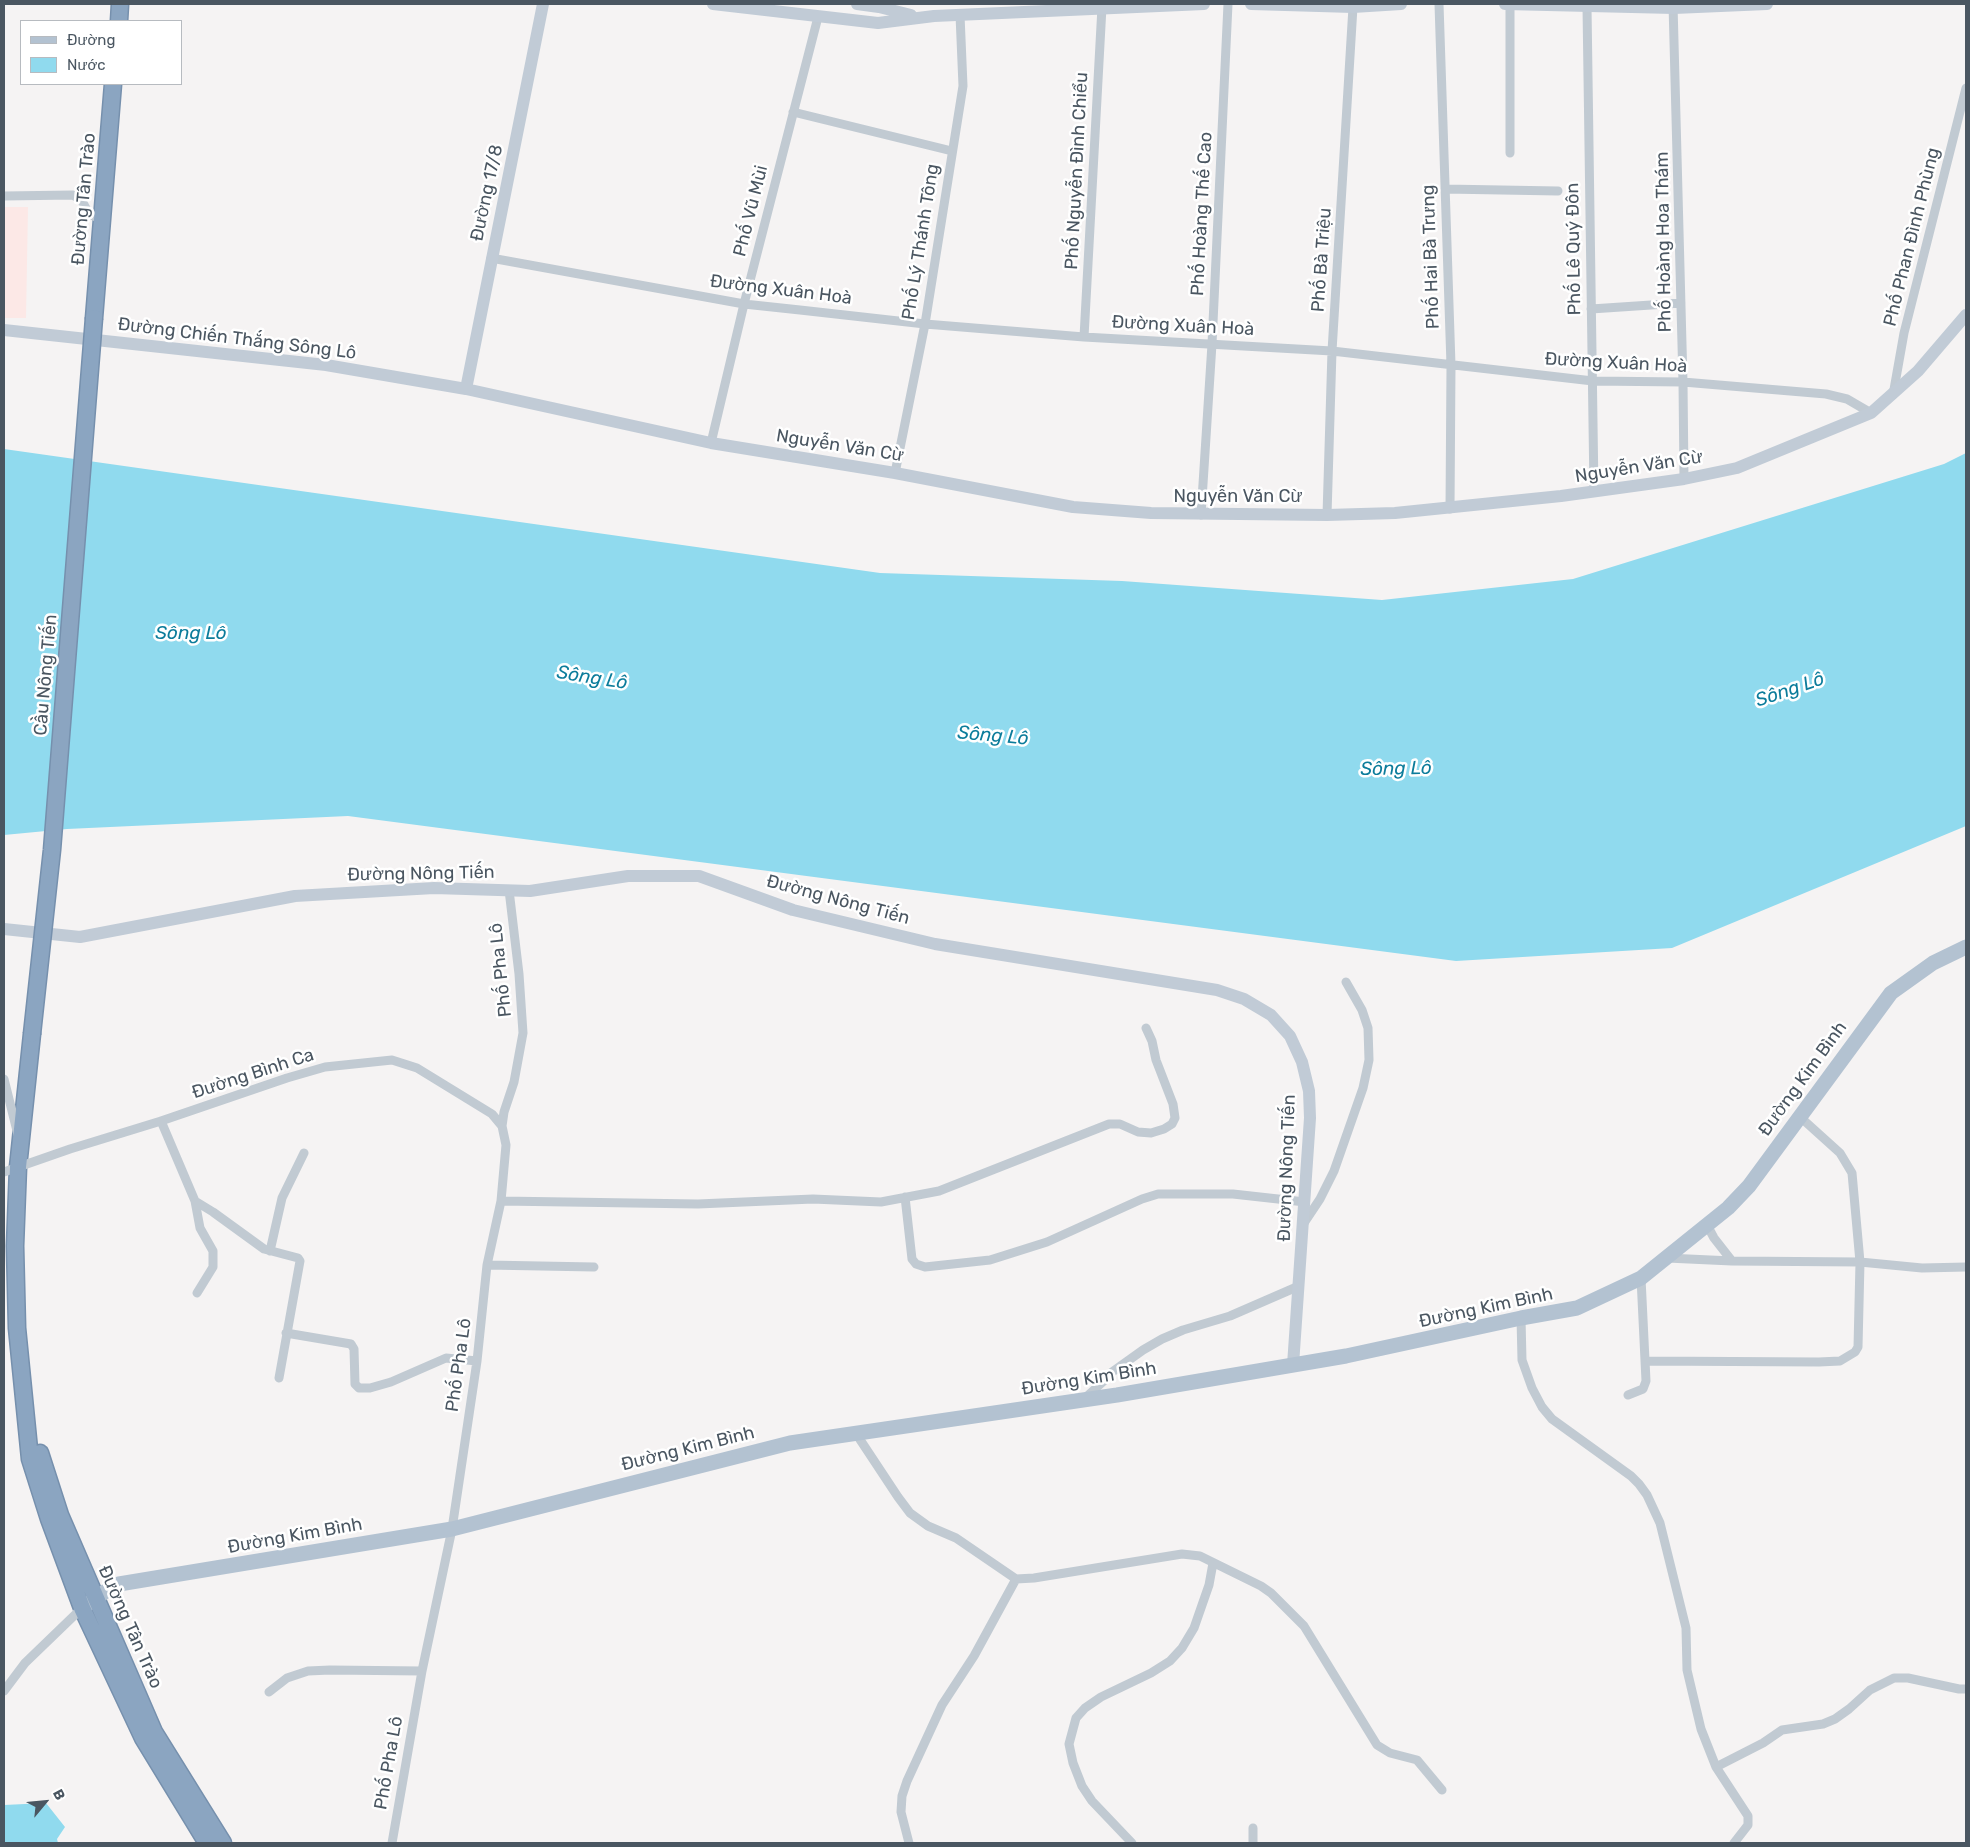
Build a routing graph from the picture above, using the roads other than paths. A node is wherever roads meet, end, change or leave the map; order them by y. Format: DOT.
graph roads {
  1 [pos="120,4"];
  2 [pos="543,4"];
  3 [pos="713,4"];
  4 [pos="857,4"];
  5 [pos="1204,4"];
  6 [pos="1228,4"];
  7 [pos="1251,4"];
  8 [pos="1401,4"];
  9 [pos="1438,4"];
  10 [pos="1505,4"];
  11 [pos="1510,4"];
  12 [pos="1767,4"];
  13 [pos="1674,6"];
  14 [pos="1102,7"];
  15 [pos="1353,7"];
  16 [pos="1587,7"];
  17 [pos="960,15"];
  18 [pos="818,17"];
  19 [pos="916,17"];
  20 [pos="119,20"];
  21 [pos="113,85"];
  22 [pos="1966,88"];
  23 [pos="793,112"];
  24 [pos="952,151"];
  25 [pos="1510,153"];
  26 [pos="1445,189"];
  27 [pos="1558,191"];
  28 [pos="4,196"];
  29 [pos="102,220"];
  30 [pos="491,258"];
  31 [pos="1681,303"];
  32 [pos="744,304"];
  33 [pos="1591,309"];
  34 [pos="1966,315"];
  35 [pos="94,318"];
  36 [pos="925,324"];
  37 [pos="4,330"];
  38 [pos="1084,337"];
  39 [pos="1212,344"];
  40 [pos="1332,351"];
  41 [pos="1451,365"];
  42 [pos="1592,381"];
  43 [pos="1683,382"];
  44 [pos="466,389"];
  45 [pos="1893,395"];
  46 [pos="1871,414"];
  47 [pos="710,443"];
  48 [pos="895,472"];
  49 [pos="1684,479"];
  50 [pos="1594,490"];
  51 [pos="1450,508"];
  52 [pos="1200,515"];
  53 [pos="1327,515"];
  54 [pos="508,890"];
  55 [pos="4,929"];
  56 [pos="1966,947"];
  57 [pos="1346,982"];
  58 [pos="1146,1028"];
  59 [pos="32,1034"];
  60 [pos="4,1079"];
  61 [pos="1799,1116"];
  62 [pos="161,1121"];
  63 [pos="502,1126"];
  64 [pos="20,1142"];
  65 [pos="304,1153"];
  66 [pos="11,1169"];
  67 [pos="905,1197"];
  68 [pos="195,1201"];
  69 [pos="501,1201"];
  70 [pos="1304,1202"];
  71 [pos="1303,1224"];
  72 [pos="1707,1225"];
  73 [pos="270,1251"];
  74 [pos="1667,1258"];
  75 [pos="1732,1261"];
  76 [pos="1860,1262"];
  77 [pos="488,1265"];
  78 [pos="594,1267"];
  79 [pos="1966,1267"];
  80 [pos="1641,1278"];
  81 [pos="1299,1286"];
  82 [pos="197,1293"];
  83 [pos="1521,1318"];
  84 [pos="286,1332"];
  85 [pos="477,1361"];
  86 [pos="1645,1361"];
  87 [pos="1294,1365"];
  88 [pos="279,1378"];
  89 [pos="1106,1380"];
  90 [pos="1117,1395"];
  91 [pos="1628,1395"];
  92 [pos="1082,1400"];
  93 [pos="856,1432"];
  94 [pos="452,1529"];
  95 [pos="1213,1563"];
  96 [pos="1016,1579"];
  97 [pos="89,1604"];
  98 [pos="422,1671"];
  99 [pos="1966,1689"];
  100 [pos="4,1691"];
  101 [pos="269,1692"];
  102 [pos="1716,1767"];
  103 [pos="1442,1790"];
  104 [pos="1253,1828"];
  105 [pos="208,1843"];
  106 [pos="223,1843"];
  107 [pos="392,1843"];
  108 [pos="910,1843"];
  109 [pos="1132,1843"];
  110 [pos="1253,1843"];
  111 [pos="1734,1843"];
  1 -- 20 [label="highway"];
  2 -- 30 [label="street, Đường 17/8"];
  3 -- 18 [label="street"];
  4 -- 19 [label="street"];
  5 -- 14 [label="street"];
  6 -- 39 [label="street, Phố Hoàng Thế Cao"];
  7 -- 15 [label="street"];
  8 -- 15 [label="street"];
  9 -- 26 [label="street, Phố Hai Bà Trưng"];
  10 -- 11 [label="street"];
  11 -- 16 [label="street"];
  11 -- 25 [label="street"];
  12 -- 13 [label="street"];
  13 -- 16 [label="street"];
  13 -- 31 [label="street, Phố Hoàng Hoa Thám"];
  14 -- 17 [label="street"];
  14 -- 38 [label="street, Phố Nguyễn Đình Chiểu"];
  15 -- 40 [label="street, Phố Bà Triệu"];
  16 -- 33 [label="street, Phố Lê Quý Đôn"];
  17 -- 19 [label="street"];
  17 -- 24 [label="street, Phố Lý Thánh Tông"];
  18 -- 19 [label="street"];
  18 -- 23 [label="street, Phố Vũ Mùi"];
  21 -- 29 [label="highway, Đường Tân Trào"];
  22 -- 45 [label="street, Phố Phan Đình Phùng"];
  23 -- 24 [label="street"];
  23 -- 32 [label="street, Phố Vũ Mùi"];
  24 -- 36 [label="street, Phố Lý Thánh Tông"];
  26 -- 27 [label="street"];
  26 -- 41 [label="street, Phố Hai Bà Trưng"];
  28 -- 29 [label="street"];
  29 -- 35 [label="highway, Đường Tân Trào"];
  30 -- 32 [label="street, Đường Xuân Hoà"];
  30 -- 44 [label="street, Đường 17/8"];
  31 -- 33 [label="street"];
  31 -- 43 [label="street, Phố Hoàng Hoa Thám"];
  32 -- 36 [label="street, Đường Xuân Hoà"];
  32 -- 47 [label="street, Phố Vũ Mùi"];
  33 -- 42 [label="street, Phố Lê Quý Đôn"];
  34 -- 45 [label="street, Nguyễn Văn Cừ"];
  35 -- 59 [label="highway, Cầu Nông Tiến, bridge"];
  36 -- 38 [label="street, Đường Xuân Hoà"];
  36 -- 48 [label="street, Phố Lý Thánh Tông"];
  37 -- 44 [label="street, Đường Chiến Thắng Sông Lô"];
  38 -- 39 [label="street, Đường Xuân Hoà"];
  39 -- 40 [label="street, Đường Xuân Hoà"];
  39 -- 52 [label="street, Phố Hoàng Thế Cao"];
  40 -- 41 [label="street, Đường Xuân Hoà"];
  40 -- 53 [label="street, Phố Bà Triệu"];
  41 -- 42 [label="street, Đường Xuân Hoà"];
  41 -- 51 [label="street, Phố Hai Bà Trưng"];
  42 -- 43 [label="street, Đường Xuân Hoà"];
  42 -- 50 [label="street, Phố Lê Quý Đôn"];
  43 -- 46 [label="street, Đường Xuân Hoà"];
  43 -- 49 [label="street, Phố Hoàng Hoa Thám"];
  44 -- 47 [label="street, Nguyễn Văn Cừ"];
  45 -- 46 [label="street, Nguyễn Văn Cừ"];
  46 -- 49 [label="street, Nguyễn Văn Cừ"];
  47 -- 48 [label="street, Nguyễn Văn Cừ"];
  48 -- 52 [label="street, Nguyễn Văn Cừ"];
  49 -- 50 [label="street, Nguyễn Văn Cừ"];
  50 -- 51 [label="street, Nguyễn Văn Cừ"];
  51 -- 53 [label="street, Nguyễn Văn Cừ"];
  52 -- 53 [label="street, Nguyễn Văn Cừ"];
  54 -- 55 [label="street, Đường Nông Tiến"];
  54 -- 63 [label="street, Phố Pha Lô"];
  54 -- 70 [label="street, Đường Nông Tiến"];
  56 -- 61 [label="main road, Đường Kim Bình"];
  57 -- 71 [label="street"];
  58 -- 67 [label="street"];
  59 -- 64 [label="highway, Đường Tân Trào"];
  60 -- 64 [label="street"];
  61 -- 72 [label="main road, Đường Kim Bình"];
  61 -- 76 [label="street"];
  62 -- 63 [label="street, Đường Bình Ca"];
  62 -- 66 [label="street, Đường Bình Ca"];
  62 -- 68 [label="street"];
  63 -- 69 [label="street, Phố Pha Lô"];
  64 -- 66 [label="highway, Đường Tân Trào"];
  65 -- 73 [label="street"];
  66 -- 97 [label="highway, Đường Tân Trào"];
  67 -- 69 [label="street"];
  67 -- 70 [label="street"];
  68 -- 73 [label="street"];
  68 -- 82 [label="street"];
  69 -- 77 [label="street, Phố Pha Lô"];
  70 -- 71 [label="street, Đường Nông Tiến"];
  71 -- 81 [label="street, Đường Nông Tiến"];
  72 -- 74 [label="main road, Đường Kim Bình"];
  72 -- 75 [label="street"];
  73 -- 84 [label="street"];
  74 -- 75 [label="street"];
  74 -- 80 [label="main road, Đường Kim Bình"];
  75 -- 76 [label="street"];
  76 -- 79 [label="street"];
  76 -- 86 [label="street"];
  77 -- 78 [label="street"];
  77 -- 85 [label="street, Phố Pha Lô"];
  80 -- 83 [label="main road, Đường Kim Bình"];
  80 -- 86 [label="street"];
  81 -- 87 [label="street, Đường Nông Tiến"];
  81 -- 89 [label="street"];
  83 -- 87 [label="main road, Đường Kim Bình"];
  83 -- 102 [label="street"];
  84 -- 85 [label="street"];
  84 -- 88 [label="street"];
  85 -- 94 [label="street, Phố Pha Lô"];
  86 -- 91 [label="street"];
  87 -- 90 [label="main road, Đường Kim Bình"];
  89 -- 90 [label="street"];
  89 -- 92 [label="street"];
  90 -- 92 [label="main road, Đường Kim Bình"];
  92 -- 93 [label="main road, Đường Kim Bình"];
  93 -- 94 [label="main road, Đường Kim Bình"];
  93 -- 96 [label="street"];
  94 -- 97 [label="main road, Đường Kim Bình"];
  94 -- 98 [label="street, Phố Pha Lô"];
  95 -- 96 [label="street"];
  95 -- 103 [label="street"];
  95 -- 109 [label="street"];
  96 -- 108 [label="street"];
  97 -- 100 [label="street"];
  97 -- 105 [label="highway, Đường Tân Trào"];
  97 -- 106 [label="highway, Đường Tân Trào"];
  98 -- 101 [label="street"];
  98 -- 107 [label="street, Phố Pha Lô"];
  99 -- 102 [label="street"];
  102 -- 111 [label="street"];
  104 -- 110 [label="street"];
}
